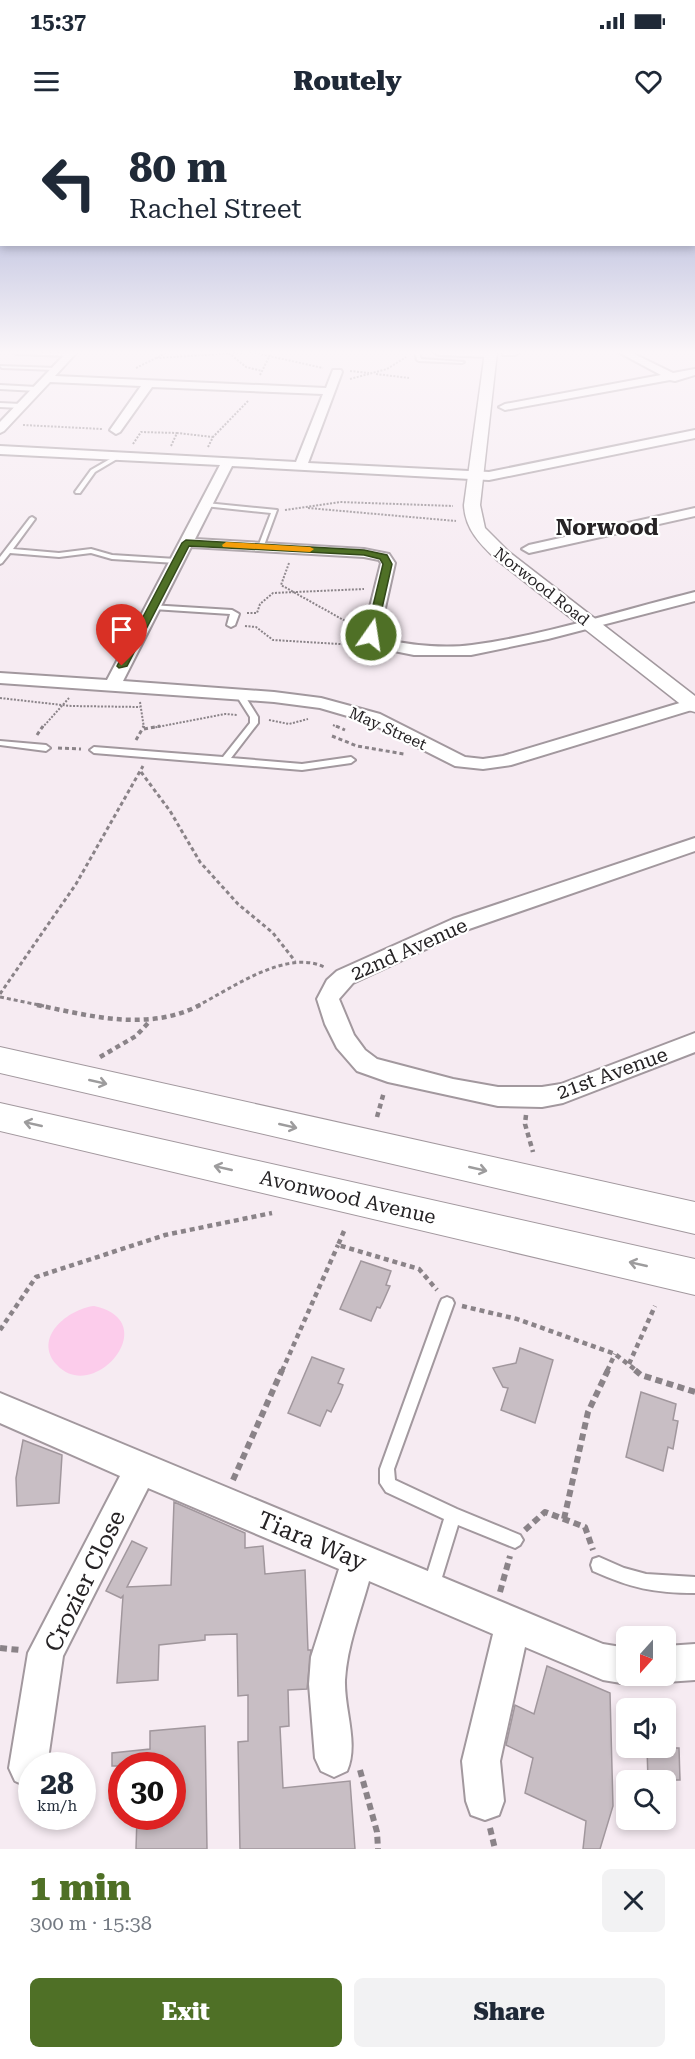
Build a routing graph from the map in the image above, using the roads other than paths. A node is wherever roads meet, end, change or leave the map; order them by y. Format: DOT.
graph roads {
  1 [pos="314,433"];
  2 [pos="485,433"];
  3 [pos="695,434"];
  4 [pos="0,450"];
  5 [pos="122,457"];
  6 [pos="228,462"];
  7 [pos="301,466"];
  8 [pos="476,475"];
  9 [pos="78,492"];
  10 [pos="206,505"];
  11 [pos="695,512"];
  12 [pos="32,519"];
  13 [pos="186,543"];
  14 [pos="261,547"];
  15 [pos="529,549"];
  16 [pos="8,551"];
  17 [pos="176,561"];
  18 [pos="0,562"];
  19 [pos="695,596"];
  20 [pos="153,607"];
  21 [pos="589,623"];
  22 [pos="231,625"];
  23 [pos="0,678"];
  24 [pos="112,686"];
  25 [pos="240,695"];
  26 [pos="694,705"];
  27 [pos="0,743"];
  28 [pos="46,748"];
  29 [pos="94,750"];
  30 [pos="225,760"];
  31 [pos="351,760"];
  32 [pos="695,844"];
  33 [pos="695,1042"];
  34 [pos="0,1060"];
  35 [pos="528,1100"];
  36 [pos="0,1117"];
  37 [pos="695,1218"];
  38 [pos="695,1277"];
  39 [pos="447,1303"];
  40 [pos="0,1408"];
  41 [pos="141,1469"];
  42 [pos="453,1515"];
  43 [pos="514,1540"];
  44 [pos="359,1560"];
  45 [pos="599,1565"];
  46 [pos="695,1585"];
  47 [pos="430,1590"];
  48 [pos="503,1620"];
  49 [pos="695,1662"];
  50 [pos="676,1663"];
  51 [pos="616,1664"];
  52 [pos="31,1752"];
  53 [pos="334,1758"];
  54 [pos="485,1801"];
  1 -- 7 [label="street"];
  2 -- 8 [label="street, Norwood Road"];
  3 -- 8 [label="street"];
  4 -- 5 [label="street"];
  5 -- 6 [label="street"];
  5 -- 9 [label="lane"];
  6 -- 7 [label="street"];
  6 -- 10 [label="street"];
  7 -- 8 [label="street"];
  8 -- 21 [label="street, Norwood Road"];
  10 -- 13 [label="street"];
  10 -- 14 [label="lane"];
  11 -- 15 [label="street"];
  12 -- 16 [label="lane"];
  13 -- 14 [label="street"];
  13 -- 17 [label="street"];
  14 -- 21 [label="street"];
  16 -- 17 [label="lane"];
  16 -- 18 [label="lane"];
  17 -- 20 [label="street"];
  19 -- 21 [label="street"];
  20 -- 22 [label="lane"];
  20 -- 24 [label="street"];
  21 -- 26 [label="street, Norwood Road"];
  23 -- 24 [label="street, May Street"];
  24 -- 25 [label="street, May Street"];
  25 -- 26 [label="street, May Street"];
  25 -- 30 [label="lane"];
  27 -- 28 [label="lane"];
  29 -- 30 [label="lane"];
  30 -- 31 [label="lane"];
  32 -- 35 [label="street, 22nd Avenue"];
  33 -- 35 [label="street, 21st Avenue"];
  34 -- 37 [label="main road, one-way"];
  38 -- 36 [label="main road, Avonwood Avenue, one-way"];
  39 -- 42 [label="lane"];
  40 -- 41 [label="street, Tiara Way"];
  41 -- 44 [label="street, Tiara Way"];
  41 -- 52 [label="street, Crozier Close"];
  42 -- 43 [label="lane"];
  42 -- 47 [label="lane"];
  44 -- 47 [label="street, Tiara Way"];
  44 -- 53 [label="street"];
  45 -- 46 [label="lane"];
  47 -- 48 [label="street, Tiara Way"];
  48 -- 51 [label="street, Tiara Way"];
  48 -- 54 [label="street"];
  49 -- 50 [label="street"];
}
